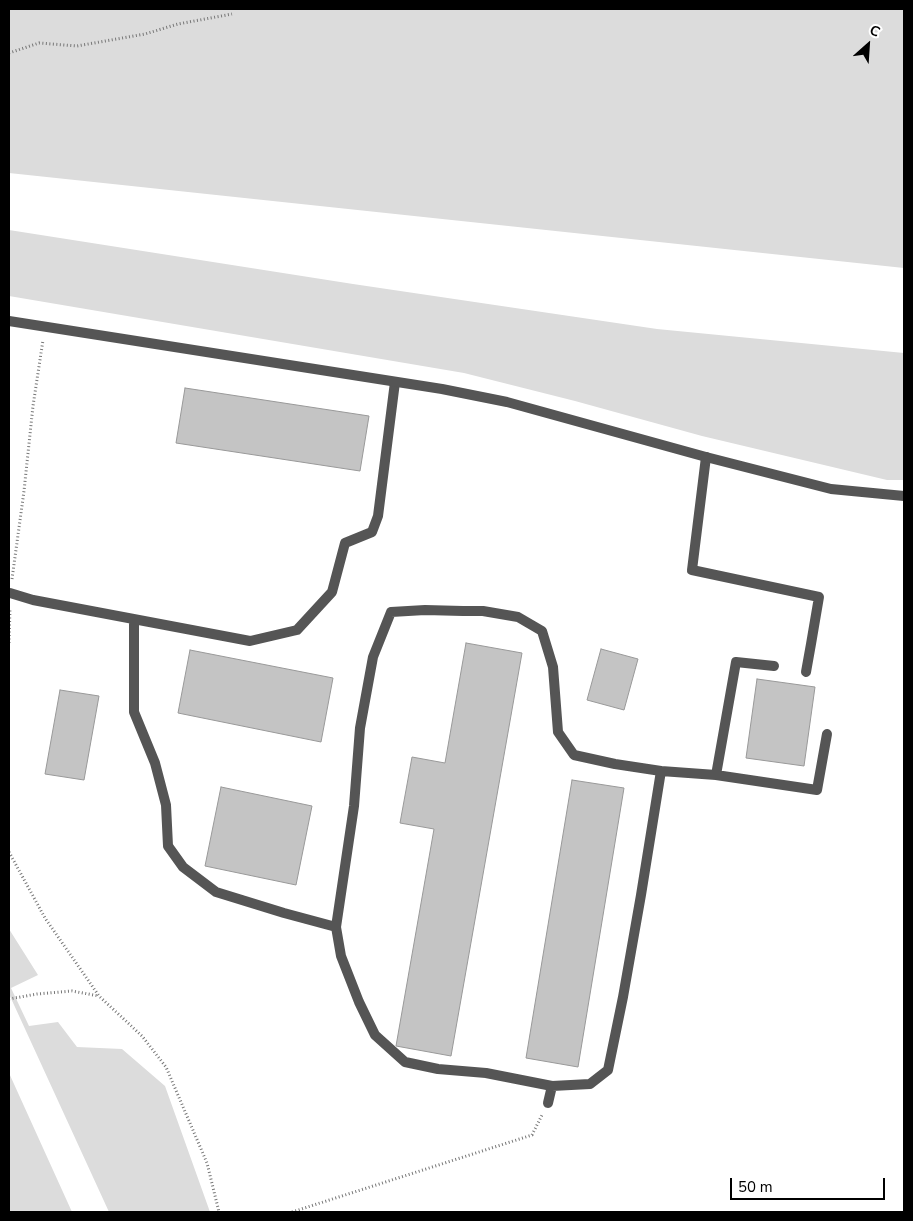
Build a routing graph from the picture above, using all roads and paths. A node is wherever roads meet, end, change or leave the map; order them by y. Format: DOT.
graph roads {
  1 [pos="232,14"];
  2 [pos="9,53"];
  3 [pos="9,321"];
  4 [pos="45,327"];
  5 [pos="395,382"];
  6 [pos="706,457"];
  7 [pos="904,496"];
  8 [pos="10,593"];
  9 [pos="134,620"];
  10 [pos="9,644"];
  11 [pos="774,666"];
  12 [pos="806,672"];
  13 [pos="827,734"];
  14 [pos="661,771"];
  15 [pos="716,775"];
  16 [pos="9,852"];
  17 [pos="336,927"];
  18 [pos="99,996"];
  19 [pos="9,999"];
  20 [pos="552,1086"];
  21 [pos="548,1103"];
  22 [pos="219,1212"];
  23 [pos="292,1212"];
  1 -- 2 [label="path"];
  3 -- 4 [label="street"];
  4 -- 5 [label="street"];
  4 -- 8 [label="path"];
  5 -- 6 [label="street"];
  5 -- 9 [label="street"];
  6 -- 7 [label="street"];
  6 -- 12 [label="street"];
  8 -- 9 [label="street"];
  8 -- 10 [label="path"];
  9 -- 17 [label="street"];
  11 -- 15 [label="street"];
  13 -- 15 [label="street"];
  14 -- 15 [label="street"];
  14 -- 17 [label="street"];
  14 -- 20 [label="street"];
  16 -- 18 [label="path"];
  17 -- 20 [label="street"];
  18 -- 19 [label="path"];
  18 -- 22 [label="path"];
  20 -- 21 [label="street"];
  21 -- 23 [label="path"];
}
